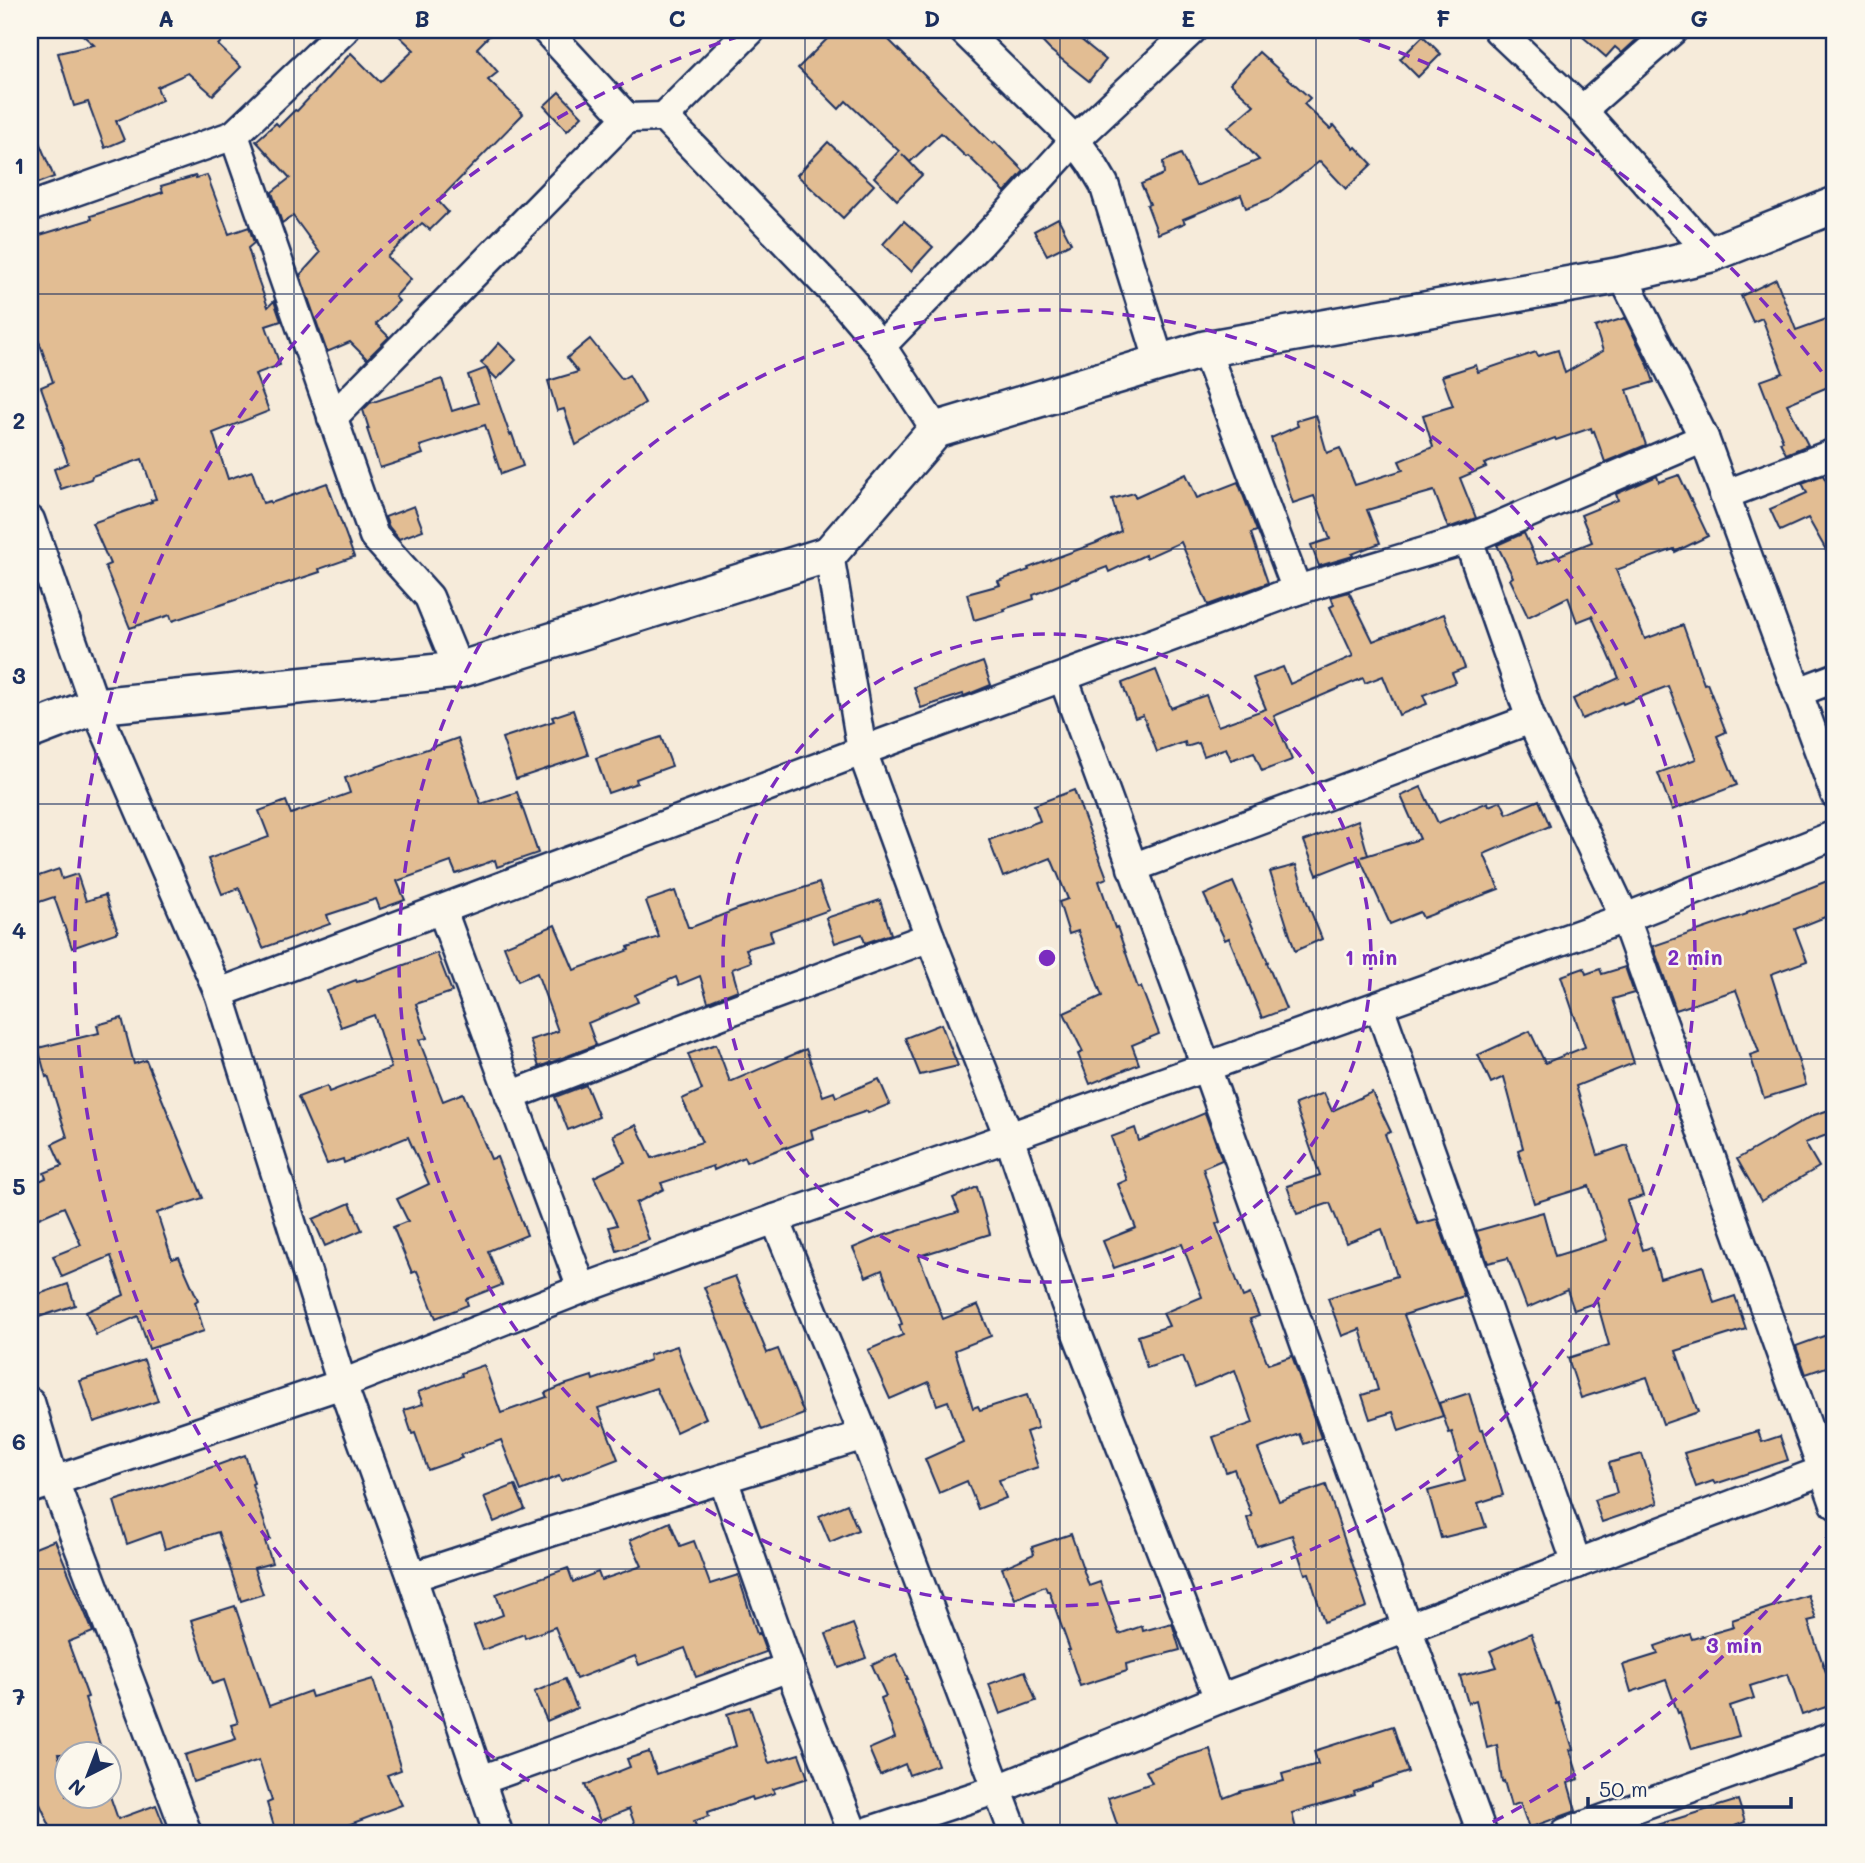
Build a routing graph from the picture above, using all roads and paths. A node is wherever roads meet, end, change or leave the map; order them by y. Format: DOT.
graph roads {
  1 [pos="344,30"];
  2 [pos="546,30"];
  3 [pos="751,30"];
  4 [pos="963,30"];
  5 [pos="1192,30"];
  6 [pos="1498,30"];
  7 [pos="1673,30"];
  8 [pos="1582,110"];
  9 [pos="664,117"];
  10 [pos="626,118"];
  11 [pos="234,135"];
  12 [pos="1075,140"];
  13 [pos="1835,205"];
  14 [pos="30,207"];
  15 [pos="1711,254"];
  16 [pos="1622,275"];
  17 [pos="881,346"];
  18 [pos="1205,349"];
  19 [pos="1160,363"];
  20 [pos="331,418"];
  21 [pos="936,430"];
  22 [pos="1704,438"];
  23 [pos="1835,453"];
  24 [pos="1724,495"];
  25 [pos="30,520"];
  26 [pos="1468,539"];
  27 [pos="829,554"];
  28 [pos="1297,590"];
  29 [pos="459,670"];
  30 [pos="1063,677"];
  31 [pos="1835,678"];
  32 [pos="1798,692"];
  33 [pos="95,706"];
  34 [pos="1531,719"];
  35 [pos="30,731"];
  36 [pos="862,751"];
  37 [pos="1835,794"];
  38 [pos="1835,835"];
  39 [pos="1132,868"];
  40 [pos="442,910"];
  41 [pos="1625,918"];
  42 [pos="930,936"];
  43 [pos="219,993"];
  44 [pos="1379,1006"];
  45 [pos="1206,1067"];
  46 [pos="510,1096"];
  47 [pos="1009,1137"];
  48 [pos="775,1219"];
  49 [pos="582,1289"];
  50 [pos="342,1384"];
  51 [pos="30,1402"];
  52 [pos="864,1435"];
  53 [pos="1830,1468"];
  54 [pos="723,1479"];
  55 [pos="42,1485"];
  56 [pos="1835,1504"];
  57 [pos="1577,1564"];
  58 [pos="411,1577"];
  59 [pos="1407,1628"];
  60 [pos="789,1667"];
  61 [pos="1219,1699"];
  62 [pos="1835,1736"];
  63 [pos="481,1780"];
  64 [pos="998,1789"];
  65 [pos="187,1833"];
  66 [pos="498,1833"];
  67 [pos="853,1833"];
  68 [pos="864,1833"];
  69 [pos="1014,1833"];
  70 [pos="1482,1833"];
  71 [pos="1565,1833"];
  1 -- 11 [label="street"];
  2 -- 10 [label="street"];
  3 -- 9 [label="street"];
  4 -- 12 [label="street"];
  5 -- 12 [label="street"];
  6 -- 8 [label="street"];
  7 -- 8 [label="street"];
  8 -- 15 [label="street"];
  9 -- 10 [label="street"];
  9 -- 17 [label="street"];
  10 -- 20 [label="street"];
  11 -- 14 [label="street"];
  11 -- 20 [label="street"];
  12 -- 17 [label="street"];
  12 -- 19 [label="street"];
  13 -- 15 [label="street"];
  15 -- 16 [label="street"];
  16 -- 18 [label="street"];
  16 -- 22 [label="street"];
  17 -- 21 [label="street"];
  18 -- 19 [label="street"];
  18 -- 28 [label="street"];
  19 -- 21 [label="street"];
  20 -- 29 [label="street"];
  21 -- 27 [label="street"];
  22 -- 24 [label="street"];
  22 -- 26 [label="street"];
  23 -- 24 [label="street"];
  24 -- 32 [label="street"];
  25 -- 33 [label="street"];
  26 -- 28 [label="street"];
  26 -- 34 [label="street"];
  27 -- 29 [label="street"];
  27 -- 36 [label="street"];
  28 -- 30 [label="street"];
  29 -- 33 [label="street"];
  30 -- 36 [label="street"];
  30 -- 39 [label="street"];
  31 -- 32 [label="street"];
  32 -- 37 [label="street"];
  33 -- 35 [label="street"];
  33 -- 43 [label="street"];
  34 -- 39 [label="street"];
  34 -- 41 [label="street"];
  36 -- 40 [label="street"];
  36 -- 42 [label="street"];
  38 -- 41 [label="street"];
  39 -- 45 [label="street"];
  40 -- 43 [label="street"];
  40 -- 46 [label="street"];
  41 -- 44 [label="street"];
  41 -- 53 [label="street"];
  42 -- 46 [label="street"];
  42 -- 47 [label="street"];
  43 -- 50 [label="street"];
  44 -- 45 [label="street"];
  44 -- 57 [label="street"];
  45 -- 47 [label="street"];
  45 -- 59 [label="street"];
  46 -- 49 [label="street"];
  47 -- 48 [label="street"];
  47 -- 61 [label="street"];
  48 -- 49 [label="street"];
  48 -- 52 [label="street"];
  49 -- 50 [label="street"];
  50 -- 55 [label="street"];
  50 -- 58 [label="street"];
  51 -- 55 [label="street"];
  52 -- 54 [label="street"];
  52 -- 64 [label="street"];
  53 -- 56 [label="street"];
  53 -- 57 [label="street"];
  54 -- 58 [label="street"];
  54 -- 60 [label="street"];
  55 -- 65 [label="street"];
  57 -- 59 [label="street"];
  58 -- 63 [label="street"];
  59 -- 61 [label="street"];
  59 -- 70 [label="street"];
  60 -- 63 [label="street"];
  60 -- 67 [label="street"];
  61 -- 64 [label="street"];
  62 -- 71 [label="street"];
  63 -- 66 [label="street"];
  64 -- 68 [label="street"];
  64 -- 69 [label="street"];
}
